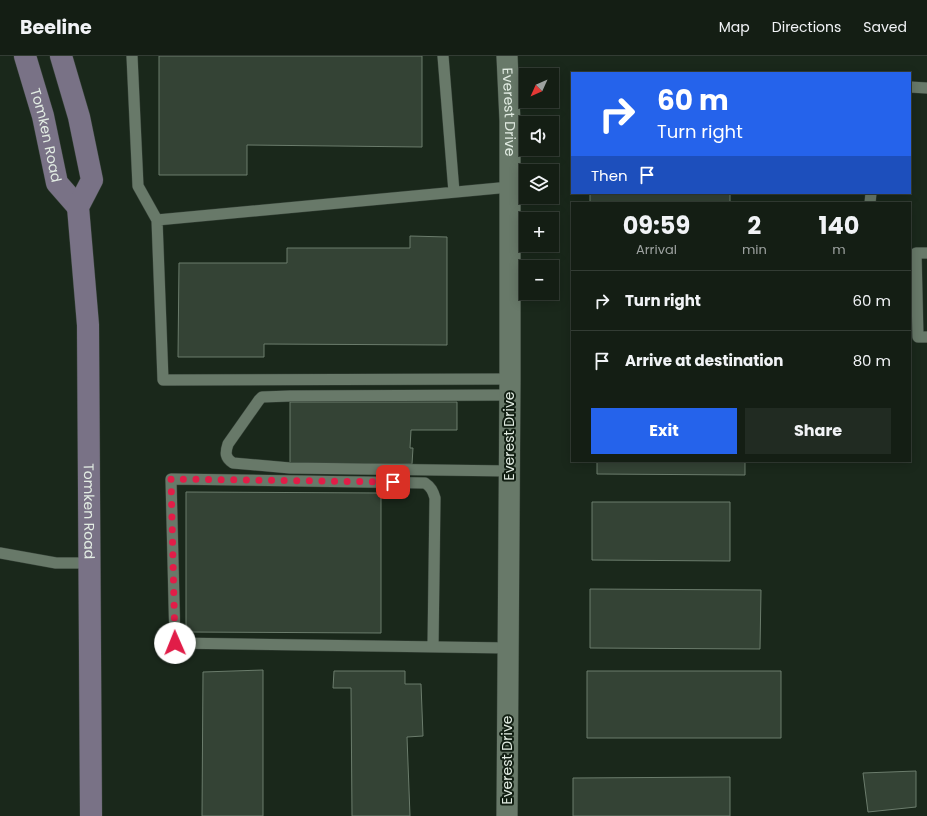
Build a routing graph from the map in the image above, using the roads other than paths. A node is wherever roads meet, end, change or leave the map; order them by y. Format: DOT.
graph roads {
  1 [pos="24,56"];
  2 [pos="61,56"];
  3 [pos="132,56"];
  4 [pos="442,56"];
  5 [pos="507,56"];
  6 [pos="911,87"];
  7 [pos="927,88"];
  8 [pos="510,187"];
  9 [pos="454,192"];
  10 [pos="78,207"];
  11 [pos="157,220"];
  12 [pos="918,252"];
  13 [pos="927,336"];
  14 [pos="510,387"];
  15 [pos="509,471"];
  16 [pos="0,553"];
  17 [pos="90,562"];
  18 [pos="433,647"];
  19 [pos="508,648"];
  20 [pos="90,816"];
  21 [pos="507,816"];
  1 -- 10 [label="main road, Tomken Road"];
  2 -- 10 [label="main road"];
  3 -- 11 [label="lane"];
  4 -- 9 [label="lane"];
  5 -- 8 [label="street, Everest Drive"];
  6 -- 7 [label="lane"];
  8 -- 9 [label="lane"];
  8 -- 14 [label="street, Everest Drive"];
  9 -- 11 [label="lane"];
  10 -- 17 [label="main road, Tomken Road"];
  11 -- 14 [label="lane"];
  12 -- 13 [label="lane"];
  14 -- 15 [label="street, Everest Drive"];
  14 -- 15 [label="lane"];
  15 -- 19 [label="street, Everest Drive"];
  16 -- 17 [label="lane"];
  17 -- 20 [label="main road, Tomken Road"];
  18 -- 18 [label="lane"];
  18 -- 19 [label="lane"];
  19 -- 21 [label="street, Everest Drive"];
}
